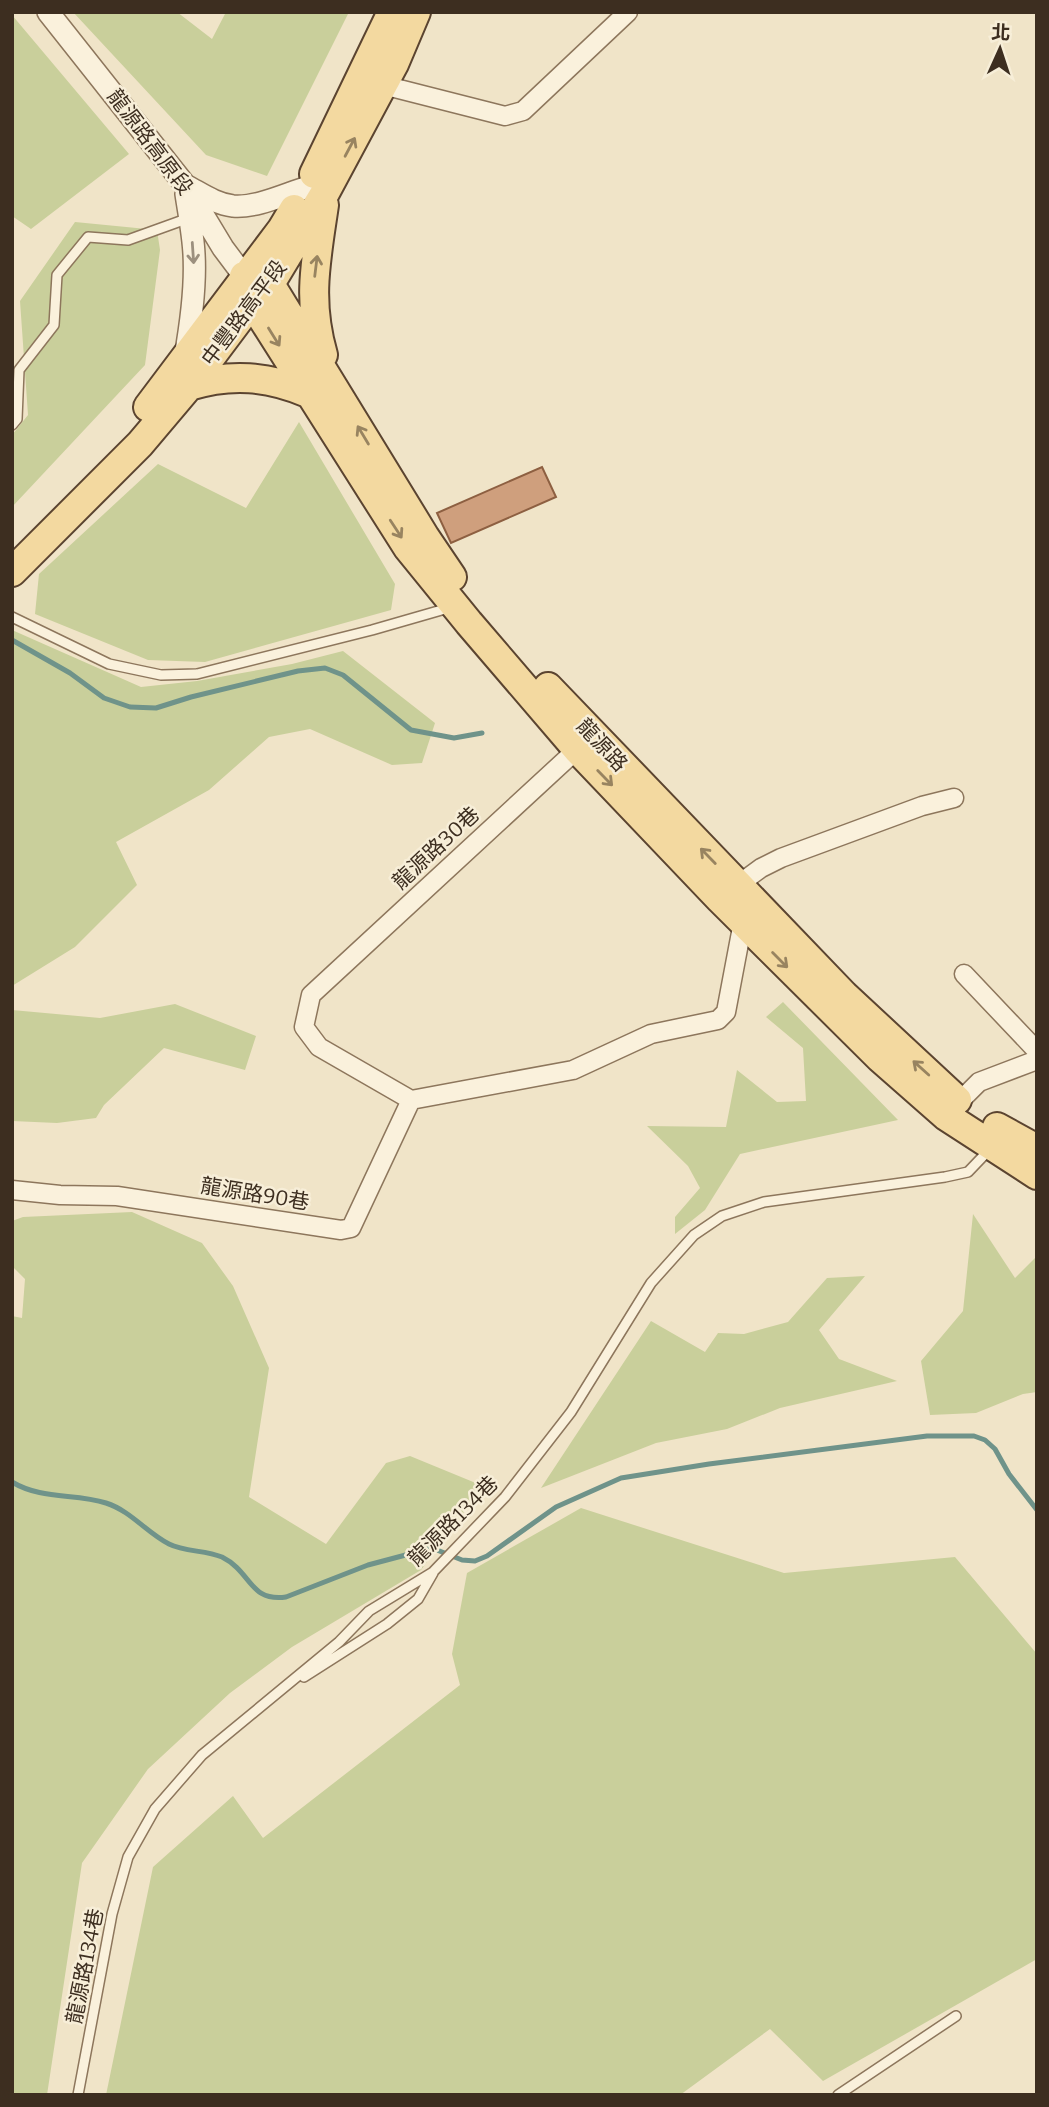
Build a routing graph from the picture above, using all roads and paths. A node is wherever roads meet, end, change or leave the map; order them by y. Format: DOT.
graph roads {
  1 [pos="48,12"];
  2 [pos="392,12"];
  3 [pos="416,12"];
  4 [pos="628,12"];
  5 [pos="372,81"];
  6 [pos="185,185"];
  7 [pos="317,189"];
  8 [pos="189,218"];
  9 [pos="255,287"];
  10 [pos="187,373"];
  11 [pos="319,387"];
  12 [pos="12,425"];
  13 [pos="12,545"];
  14 [pos="12,572"];
  15 [pos="454,606"];
  16 [pos="12,617"];
  17 [pos="585,742"];
  18 [pos="954,798"];
  19 [pos="728,892"];
  20 [pos="743,922"];
  21 [pos="964,974"];
  22 [pos="1037,1051"];
  23 [pos="1037,1060"];
  24 [pos="411,1100"];
  25 [pos="952,1109"];
  26 [pos="998,1139"];
  27 [pos="1037,1149"];
  28 [pos="1037,1175"];
  29 [pos="12,1190"];
  30 [pos="436,1569"];
  31 [pos="274,1697"];
  32 [pos="956,2016"];
  33 [pos="78,2095"];
  34 [pos="838,2095"];
  1 -- 6 [label="street, 龍源路高原段"];
  2 -- 5 [label="main road, 中豐路高平段"];
  3 -- 5 [label="main road, 中豐路高平段"];
  4 -- 5 [label="street"];
  5 -- 7 [label="main road, 中豐路高平段"];
  6 -- 7 [label="street"];
  6 -- 8 [label="street"];
  6 -- 9 [label="street, 龍源路高原段"];
  7 -- 9 [label="main road, 中豐路高平段"];
  11 -- 7 [label="main road, one-way"];
  8 -- 10 [label="street, one-way"];
  8 -- 12 [label="lane"];
  9 -- 10 [label="main road, 中豐路高平段"];
  9 -- 11 [label="main road"];
  10 -- 11 [label="main road"];
  10 -- 13 [label="main road, 中豐路高平段"];
  10 -- 14 [label="main road, 中豐路高平段"];
  11 -- 15 [label="main road, one-way"];
  17 -- 11 [label="main road, 龍源路, one-way"];
  15 -- 16 [label="lane"];
  15 -- 17 [label="main road"];
  17 -- 19 [label="main road"];
  17 -- 24 [label="street, 龍源路30巷"];
  18 -- 19 [label="street"];
  19 -- 20 [label="main road"];
  25 -- 19 [label="main road, one-way"];
  20 -- 24 [label="street"];
  20 -- 25 [label="main road, one-way"];
  21 -- 22 [label="street"];
  23 -- 25 [label="street"];
  24 -- 29 [label="street, 龍源路90巷"];
  25 -- 26 [label="main road"];
  26 -- 27 [label="main road"];
  26 -- 28 [label="main road"];
  26 -- 30 [label="lane, 龍源路134巷"];
  30 -- 31 [label="lane, 龍源路134巷"];
  30 -- 31 [label="lane"];
  31 -- 33 [label="lane, 龍源路134巷"];
  32 -- 34 [label="lane"];
}
